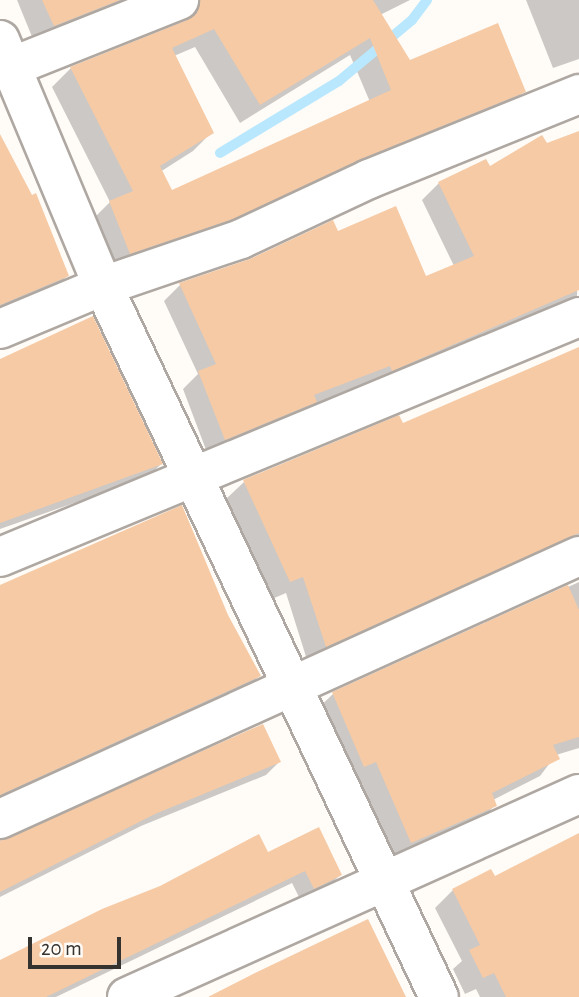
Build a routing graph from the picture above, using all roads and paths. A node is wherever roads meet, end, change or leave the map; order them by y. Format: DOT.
graph roads {
  1 [pos="179,0"];
  2 [pos="5,54"];
  3 [pos="579,94"];
  4 [pos="103,286"];
  5 [pos="579,317"];
  6 [pos="0,329"];
  7 [pos="193,477"];
  8 [pos="579,556"];
  9 [pos="0,557"];
  10 [pos="292,686"];
  11 [pos="579,794"];
  12 [pos="0,819"];
  13 [pos="384,882"];
  14 [pos="127,997"];
  15 [pos="439,997"];
  1 -- 2 [label="street"];
  2 -- 4 [label="street"];
  3 -- 4 [label="street"];
  4 -- 6 [label="street"];
  4 -- 7 [label="street"];
  5 -- 7 [label="street"];
  7 -- 9 [label="street"];
  7 -- 10 [label="street"];
  8 -- 10 [label="street"];
  10 -- 12 [label="street"];
  10 -- 13 [label="street"];
  11 -- 13 [label="street"];
  13 -- 14 [label="street"];
  13 -- 15 [label="street"];
}
